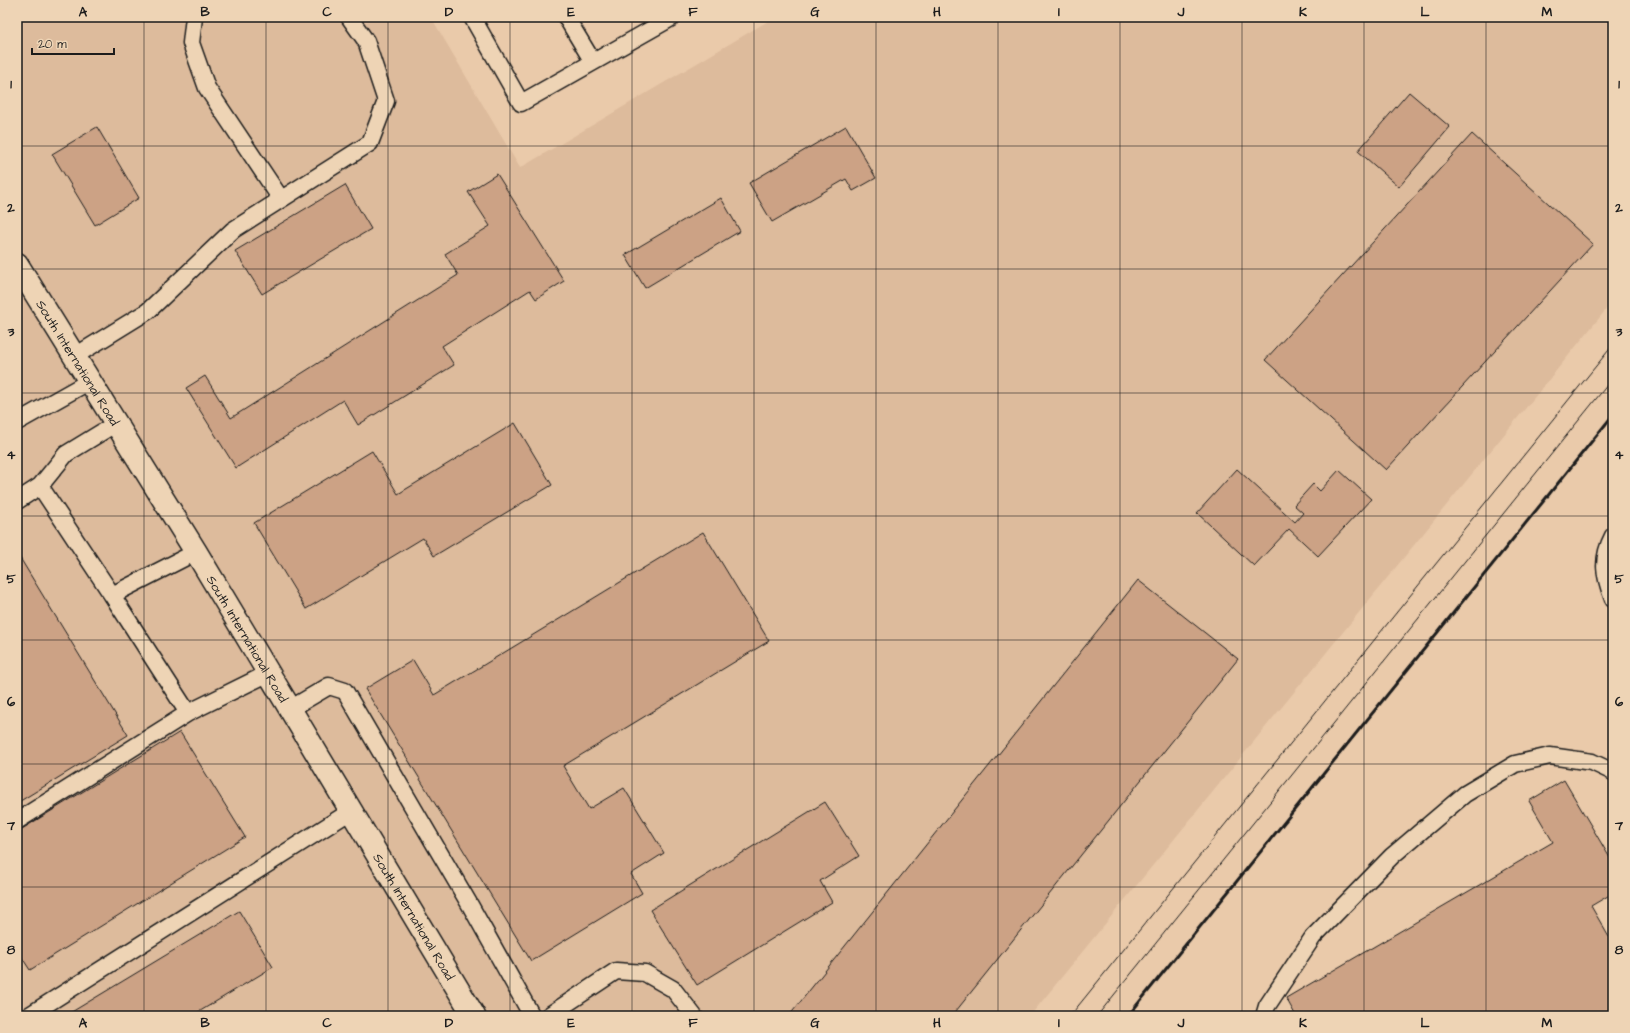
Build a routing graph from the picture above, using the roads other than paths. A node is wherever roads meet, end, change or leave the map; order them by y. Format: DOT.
graph roads {
  1 [pos="194,17"];
  2 [pos="349,17"];
  3 [pos="472,17"];
  4 [pos="566,17"];
  5 [pos="670,18"];
  6 [pos="593,62"];
  7 [pos="281,199"];
  8 [pos="17,264"];
  9 [pos="75,356"];
  10 [pos="90,382"];
  11 [pos="17,422"];
  12 [pos="115,424"];
  13 [pos="40,486"];
  14 [pos="17,501"];
  15 [pos="1613,536"];
  16 [pos="196,552"];
  17 [pos="112,594"];
  18 [pos="1613,600"];
  19 [pos="269,673"];
  20 [pos="290,708"];
  21 [pos="188,713"];
  22 [pos="1613,772"];
  23 [pos="352,811"];
  24 [pos="17,821"];
  25 [pos="28,1016"];
  26 [pos="474,1016"];
  27 [pos="532,1016"];
  28 [pos="548,1016"];
  29 [pos="694,1016"];
  30 [pos="1264,1016"];
  1 -- 7 [label="lane"];
  2 -- 7 [label="lane"];
  3 -- 6 [label="lane"];
  4 -- 6 [label="lane"];
  5 -- 6 [label="lane"];
  7 -- 9 [label="lane"];
  8 -- 9 [label="street, South International Road"];
  9 -- 10 [label="street, South International Road"];
  10 -- 11 [label="lane"];
  10 -- 12 [label="street, South International Road"];
  12 -- 13 [label="lane"];
  12 -- 16 [label="street, South International Road"];
  13 -- 14 [label="lane"];
  13 -- 17 [label="lane"];
  15 -- 18 [label="lane"];
  16 -- 17 [label="lane"];
  16 -- 19 [label="street, South International Road"];
  17 -- 21 [label="lane"];
  19 -- 20 [label="street, South International Road"];
  19 -- 21 [label="lane"];
  20 -- 23 [label="street, South International Road"];
  20 -- 27 [label="lane"];
  21 -- 24 [label="lane"];
  22 -- 30 [label="lane"];
  23 -- 25 [label="lane"];
  23 -- 26 [label="street, South International Road"];
  28 -- 29 [label="lane"];
}
